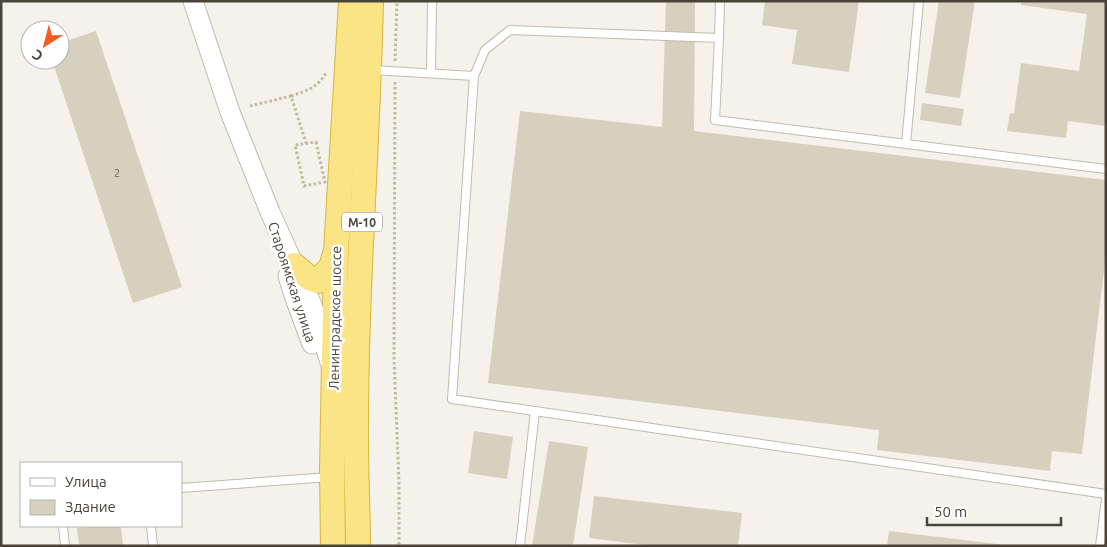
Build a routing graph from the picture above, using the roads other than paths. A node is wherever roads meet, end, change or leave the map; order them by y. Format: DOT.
graph roads {
  1 [pos="192,1"];
  2 [pos="350,1"];
  3 [pos="371,1"];
  4 [pos="432,1"];
  5 [pos="720,1"];
  6 [pos="919,1"];
  7 [pos="719,38"];
  8 [pos="370,70"];
  9 [pos="431,72"];
  10 [pos="474,76"];
  11 [pos="906,144"];
  12 [pos="1106,169"];
  13 [pos="270,212"];
  14 [pos="336,252"];
  15 [pos="294,265"];
  16 [pos="334,374"];
  17 [pos="535,411"];
  18 [pos="356,443"];
  19 [pos="332,473"];
  20 [pos="182,488"];
  21 [pos="1106,494"];
  22 [pos="1106,500"];
  23 [pos="64,527"];
  24 [pos="151,527"];
  25 [pos="65,546"];
  26 [pos="153,546"];
  27 [pos="333,546"];
  28 [pos="358,546"];
  29 [pos="520,546"];
  30 [pos="1100,546"];
  1 -- 13 [label="street, Староямская улица"];
  2 -- 14 [label="highway, Ленинградское шоссе / М-10"];
  3 -- 8 [label="highway, Ленинградское шоссе / М-10"];
  4 -- 9 [label="lane"];
  5 -- 7 [label="lane"];
  6 -- 11 [label="lane"];
  7 -- 10 [label="lane"];
  7 -- 11 [label="lane"];
  8 -- 9 [label="lane"];
  8 -- 18 [label="highway, Ленинградское шоссе / М-10"];
  9 -- 10 [label="lane"];
  10 -- 17 [label="lane"];
  11 -- 12 [label="lane"];
  13 -- 15 [label="street, Староямская улица"];
  13 -- 19 [label="street, Староямская улица"];
  14 -- 15 [label="highway"];
  14 -- 16 [label="highway, Ленинградское шоссе / М-10"];
  15 -- 16 [label="street, Староямская улица"];
  16 -- 18 [label="street, Староямская улица"];
  16 -- 19 [label="highway, Ленинградское шоссе / М-10"];
  17 -- 21 [label="lane"];
  17 -- 29 [label="lane"];
  18 -- 28 [label="highway, Ленинградское шоссе / М-10"];
  19 -- 20 [label="lane"];
  19 -- 27 [label="highway, Ленинградское шоссе / М-10"];
  22 -- 30 [label="lane"];
  23 -- 25 [label="lane"];
  24 -- 26 [label="lane"];
}
